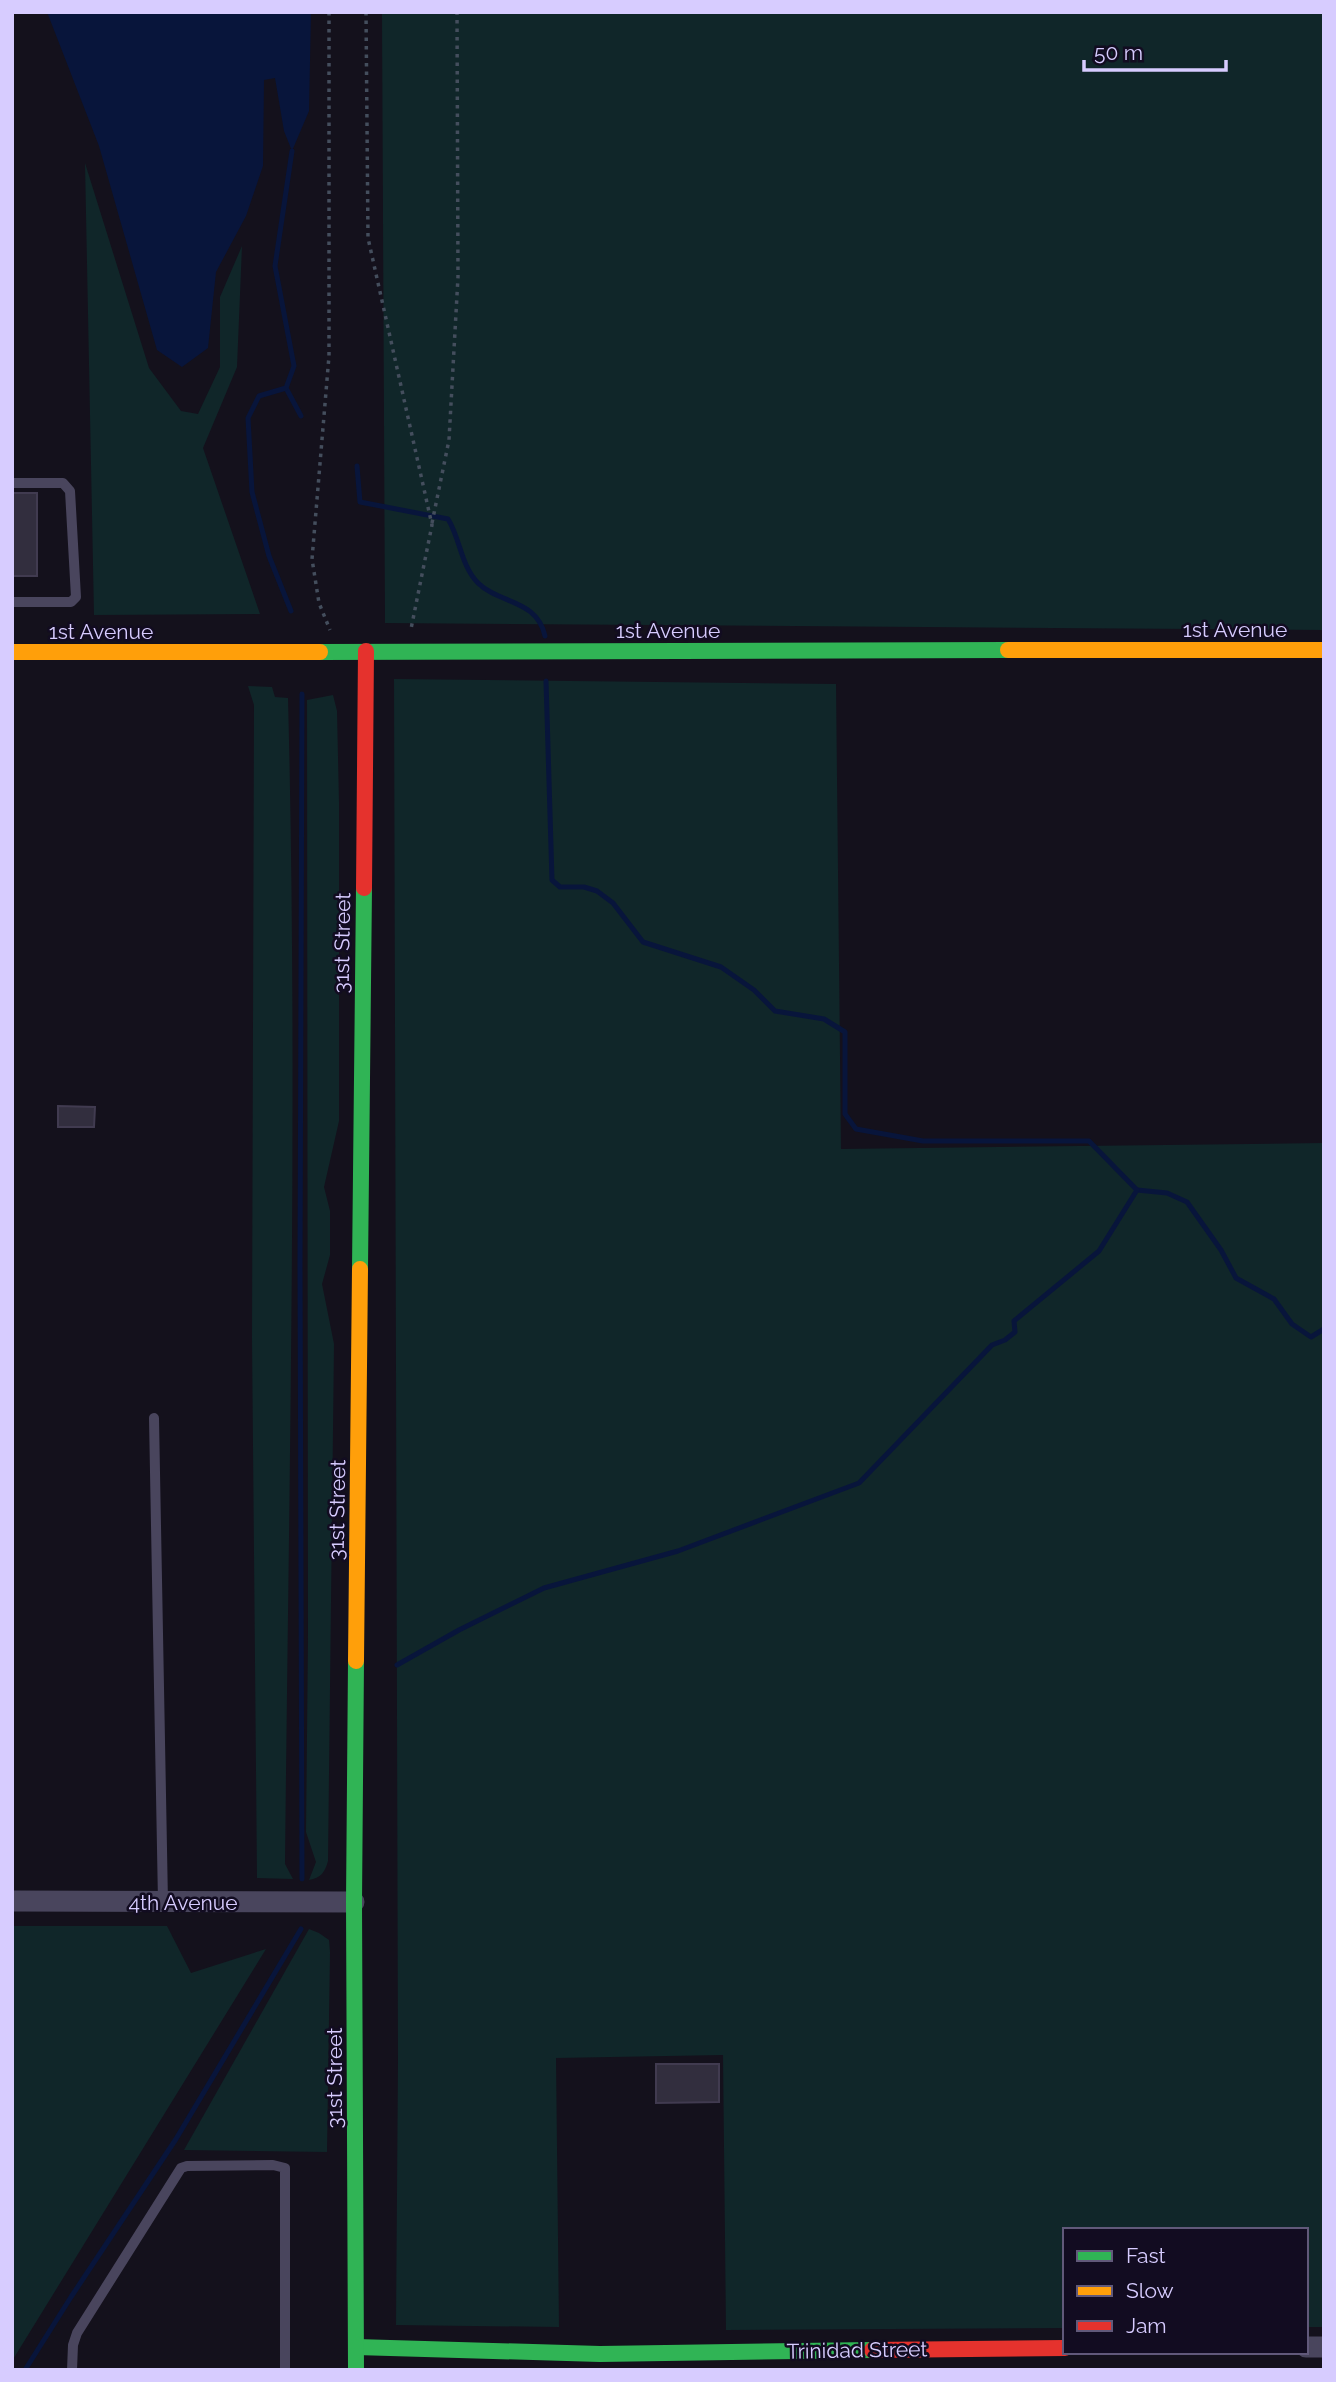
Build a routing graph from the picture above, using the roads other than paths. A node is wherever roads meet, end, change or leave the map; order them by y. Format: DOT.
graph roads {
  1 [pos="12,483"];
  2 [pos="12,602"];
  3 [pos="1324,650"];
  4 [pos="366,651"];
  5 [pos="12,652"];
  6 [pos="154,1418"];
  7 [pos="12,1901"];
  8 [pos="163,1902"];
  9 [pos="354,1902"];
  10 [pos="356,2347"];
  11 [pos="1063,2348"];
  12 [pos="965,2359"];
  13 [pos="734,2361"];
  14 [pos="600,2362"];
  15 [pos="72,2370"];
  16 [pos="285,2370"];
  17 [pos="356,2370"];
  1 -- 2 [label="lane"];
  3 -- 4 [label="street, 1st Avenue"];
  4 -- 5 [label="street, 1st Avenue"];
  4 -- 9 [label="street, 31st Street"];
  6 -- 8 [label="lane"];
  7 -- 8 [label="street, 4th Avenue"];
  8 -- 9 [label="street, 4th Avenue"];
  9 -- 10 [label="street, 31st Street"];
  10 -- 14 [label="street, Trinidad Street"];
  10 -- 17 [label="street, 31st Street"];
  11 -- 12 [label="street, Trinidad Street"];
  12 -- 13 [label="street, Trinidad Street"];
  13 -- 14 [label="street, Trinidad Street"];
  15 -- 16 [label="lane"];
}
